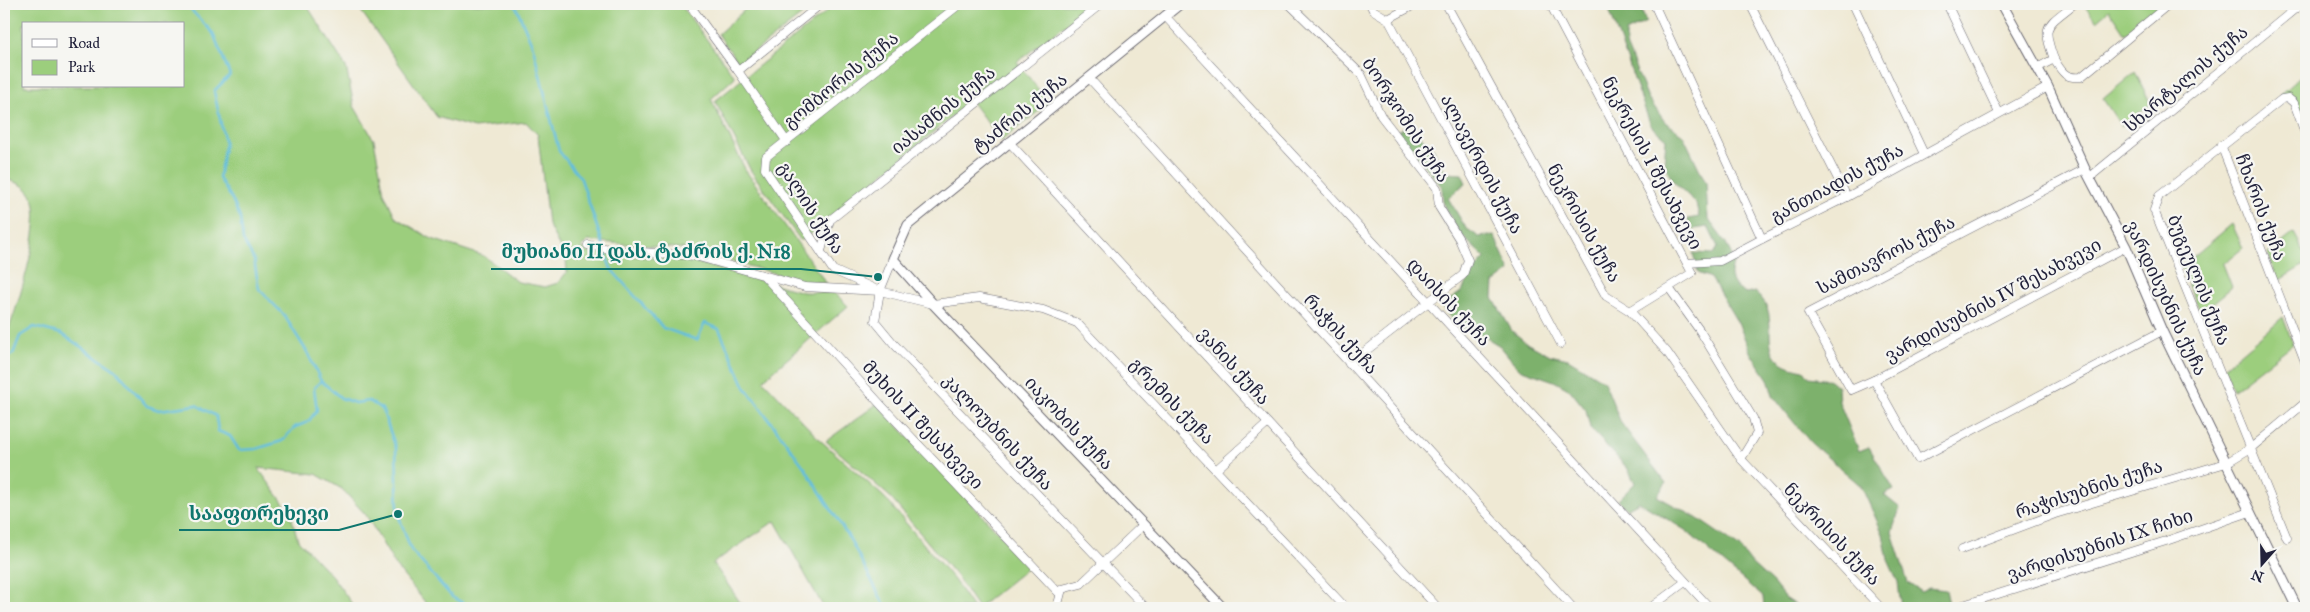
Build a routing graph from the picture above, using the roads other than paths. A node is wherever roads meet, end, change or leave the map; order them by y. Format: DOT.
graph roads {
  1 [pos="689,4"];
  2 [pos="821,4"];
  3 [pos="960,4"];
  4 [pos="1101,4"];
  5 [pos="1180,4"];
  6 [pos="1290,4"];
  7 [pos="1370,4"];
  8 [pos="1416,4"];
  9 [pos="1446,4"];
  10 [pos="1550,4"];
  11 [pos="1654,4"];
  12 [pos="1750,4"];
  13 [pos="1852,4"];
  14 [pos="1947,4"];
  15 [pos="2002,4"];
  16 [pos="2074,4"];
  17 [pos="2169,4"];
  18 [pos="2301,4"];
  19 [pos="1165,16"];
  20 [pos="1388,19"];
  21 [pos="2054,59"];
  22 [pos="2037,68"];
  23 [pos="738,71"];
  24 [pos="1089,78"];
  25 [pos="2048,87"];
  26 [pos="1999,113"];
  27 [pos="2306,136"];
  28 [pos="787,142"];
  29 [pos="1010,142"];
  30 [pos="2221,146"];
  31 [pos="1924,154"];
  32 [pos="2088,173"];
  33 [pos="1847,197"];
  34 [pos="1762,239"];
  35 [pos="588,245"];
  36 [pos="2126,247"];
  37 [pos="821,251"];
  38 [pos="893,258"];
  39 [pos="1687,263"];
  40 [pos="765,277"];
  41 [pos="1669,288"];
  42 [pos="880,291"];
  43 [pos="1429,303"];
  44 [pos="933,304"];
  45 [pos="1630,311"];
  46 [pos="2162,330"];
  47 [pos="1561,344"];
  48 [pos="1349,364"];
  49 [pos="2306,364"];
  50 [pos="1874,380"];
  51 [pos="2306,402"];
  52 [pos="1267,424"];
  53 [pos="2251,448"];
  54 [pos="1740,459"];
  55 [pos="2226,463"];
  56 [pos="1217,469"];
  57 [pos="2250,512"];
  58 [pos="1143,525"];
  59 [pos="2287,538"];
  60 [pos="1962,549"];
  61 [pos="1103,565"];
  62 [pos="1685,582"];
  63 [pos="1059,593"];
  64 [pos="1960,606"];
  65 [pos="1057,608"];
  66 [pos="1146,608"];
  67 [pos="1223,608"];
  68 [pos="1346,608"];
  69 [pos="1438,608"];
  70 [pos="1572,608"];
  71 [pos="1650,608"];
  72 [pos="1710,608"];
  73 [pos="1881,608"];
  74 [pos="2296,608"];
  1 -- 23 [label="street, გალის ქუჩა"];
  2 -- 23 [label="street"];
  3 -- 28 [label="street, გომბორის ქუჩა"];
  4 -- 37 [label="street, იასამნის ქუჩა"];
  5 -- 19 [label="street, ტაძრის ქუჩა"];
  6 -- 43 [label="street, ბორჯომის ქუჩა"];
  7 -- 20 [label="street, ალავერდის ქუჩა"];
  8 -- 20 [label="street"];
  9 -- 45 [label="street, ნეკრისის ქუჩა"];
  10 -- 39 [label="street, ნეკრესის I შესახვევი"];
  11 -- 34 [label="street, განთიადის ქუჩა"];
  12 -- 33 [label="street"];
  13 -- 31 [label="street"];
  14 -- 26 [label="street"];
  15 -- 22 [label="street, ვარდისუბნის ქუჩა"];
  16 -- 21 [label="street"];
  17 -- 21 [label="street"];
  18 -- 32 [label="street, სხარტალის ქუჩა"];
  19 -- 24 [label="street, ტაძრის ქუჩა"];
  19 -- 43 [label="street, დაისის ქუჩა"];
  20 -- 47 [label="street, ალავერდის ქუჩა"];
  21 -- 22 [label="street"];
  22 -- 25 [label="street, ვარდისუბნის ქუჩა"];
  23 -- 28 [label="street, გალის ქუჩა"];
  24 -- 29 [label="street, ტაძრის ქუჩა"];
  24 -- 48 [label="street, რაჭის ქუჩა"];
  25 -- 26 [label="street, განთიადის ქუჩა"];
  25 -- 32 [label="street, ვარდისუბნის ქუჩა"];
  26 -- 31 [label="street, განთიადის ქუჩა"];
  27 -- 30 [label="street, ბუგეულის ქუჩა"];
  28 -- 37 [label="street, გალის ქუჩა"];
  29 -- 38 [label="street, ტაძრის ქუჩა"];
  29 -- 52 [label="street, ვანის ქუჩა"];
  30 -- 49 [label="street, ჩხარის ქუჩა"];
  30 -- 53 [label="street, ბუგეულის ქუჩა"];
  31 -- 33 [label="street, განთიადის ქუჩა"];
  32 -- 36 [label="street, ვარდისუბნის ქუჩა"];
  32 -- 50 [label="street, სამთავროს ქუჩა"];
  33 -- 34 [label="street, განთიადის ქუჩა"];
  34 -- 39 [label="street"];
  35 -- 40 [label="street"];
  36 -- 46 [label="street, ვარდისუბნის ქუჩა"];
  36 -- 50 [label="street, ვარდისუბნის IV შესახვევი"];
  37 -- 42 [label="street, გალის ქუჩა"];
  38 -- 42 [label="street, კალოუბნის ქუჩა"];
  38 -- 44 [label="street, იაკობის ქუჩა"];
  39 -- 41 [label="street, ნეკრესის I შესახვევი"];
  40 -- 42 [label="street"];
  40 -- 63 [label="street, მუხის II შესახვევი"];
  41 -- 45 [label="street, ნეკრესის I შესახვევი"];
  41 -- 54 [label="street"];
  42 -- 44 [label="street"];
  42 -- 61 [label="street, კალოუბნის ქუჩა"];
  43 -- 48 [label="street, ბორჯომის ქუჩა"];
  43 -- 62 [label="street, დაისის ქუჩა"];
  44 -- 56 [label="street, გრემის ქუჩა"];
  44 -- 58 [label="street, იაკობის ქუჩა"];
  45 -- 54 [label="street, ნეკრისის ქუჩა"];
  46 -- 50 [label="street"];
  46 -- 55 [label="street, ვარდისუბნის ქუჩა"];
  48 -- 70 [label="street, რაჭის ქუჩა"];
  51 -- 53 [label="street, რაჭისუბნის ქუჩა"];
  52 -- 56 [label="street"];
  52 -- 69 [label="street, ვანის ქუჩა"];
  53 -- 55 [label="street, რაჭისუბნის ქუჩა"];
  53 -- 59 [label="street, ბუგეულის ქუჩა"];
  54 -- 73 [label="street, ნეკრისის ქუჩა"];
  55 -- 57 [label="street, ვარდისუბნის ქუჩა"];
  55 -- 60 [label="street, რაჭისუბნის ქუჩა"];
  56 -- 68 [label="street, გრემის ქუჩა"];
  57 -- 64 [label="street, ვარდისუბნის IX ჩიხი"];
  57 -- 74 [label="street, ვარდისუბნის ქუჩა"];
  58 -- 61 [label="street"];
  58 -- 67 [label="street, იაკობის ქუჩა"];
  61 -- 63 [label="street"];
  61 -- 66 [label="street, კალოუბნის ქუჩა"];
  62 -- 71 [label="street"];
  62 -- 72 [label="street, დაისის ქუჩა"];
  63 -- 65 [label="street"];
}
